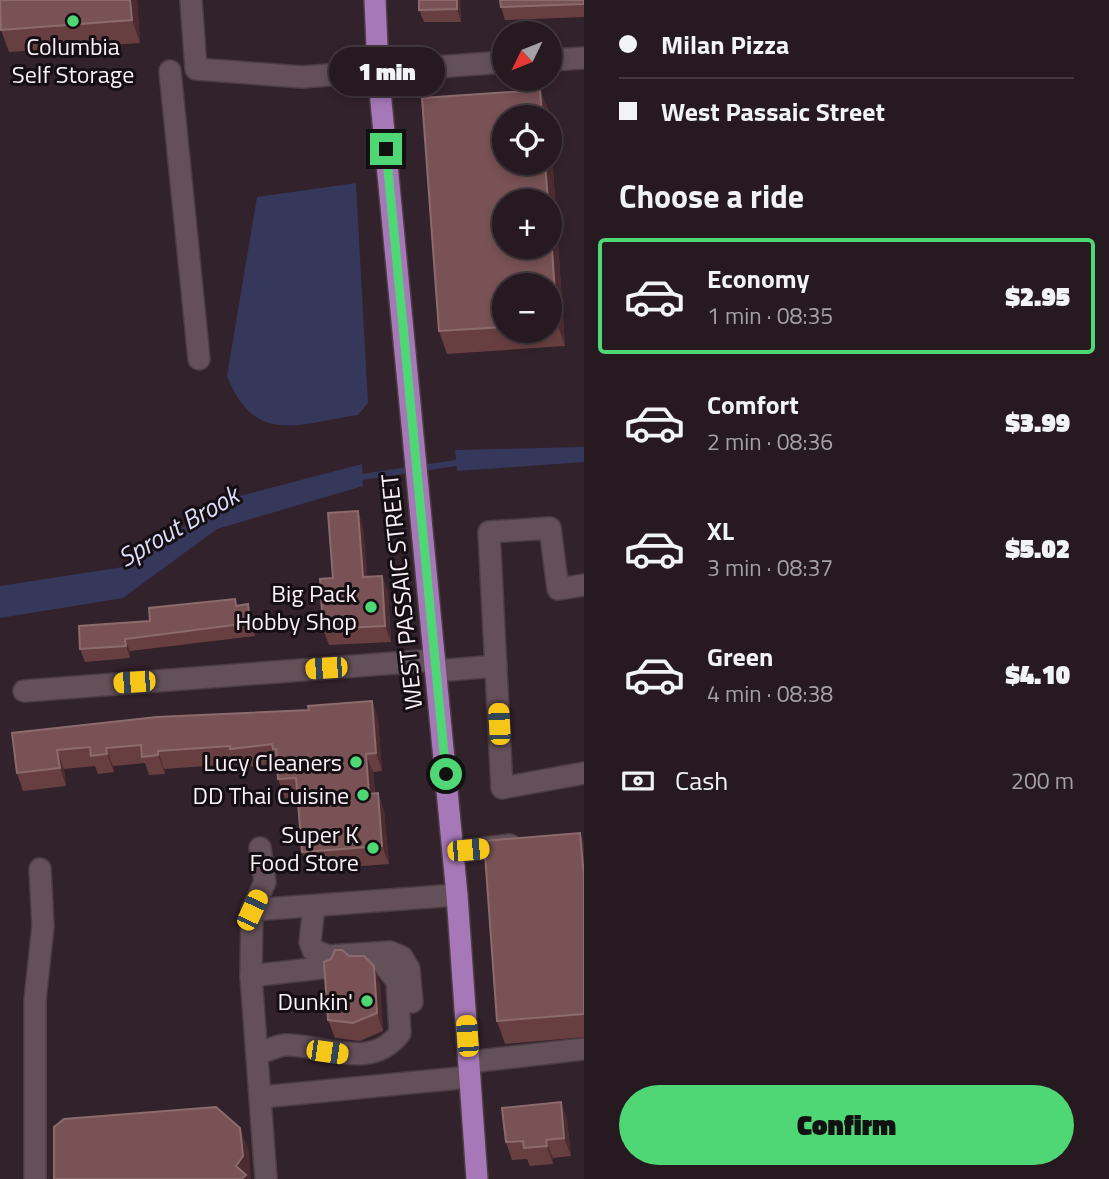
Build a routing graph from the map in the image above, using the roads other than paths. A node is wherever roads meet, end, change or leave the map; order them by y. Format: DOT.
graph roads {
  1 [pos="191,0"];
  2 [pos="375,0"];
  3 [pos="584,58"];
  4 [pos="562,59"];
  5 [pos="492,63"];
  6 [pos="378,70"];
  7 [pos="170,71"];
  8 [pos="199,359"];
  9 [pos="584,584"];
  10 [pos="435,666"];
  11 [pos="496,666"];
  12 [pos="24,691"];
  13 [pos="584,773"];
  14 [pos="526,842"];
  15 [pos="260,848"];
  16 [pos="453,852"];
  17 [pos="40,869"];
  18 [pos="457,895"];
  19 [pos="314,906"];
  20 [pos="252,910"];
  21 [pos="322,961"];
  22 [pos="359,962"];
  23 [pos="251,976"];
  24 [pos="400,1033"];
  25 [pos="584,1049"];
  26 [pos="258,1054"];
  27 [pos="469,1069"];
  28 [pos="262,1097"];
  29 [pos="478,1177"];
  30 [pos="36,1179"];
  31 [pos="266,1179"];
  1 -- 6 [label="street"];
  2 -- 6 [label="main road, WEST PASSAIC STREET"];
  3 -- 4 [label="street"];
  5 -- 6 [label="street"];
  6 -- 10 [label="main road, WEST PASSAIC STREET"];
  7 -- 8 [label="street"];
  9 -- 11 [label="street"];
  10 -- 11 [label="street"];
  10 -- 12 [label="street"];
  10 -- 16 [label="main road, WEST PASSAIC STREET"];
  11 -- 13 [label="street"];
  14 -- 16 [label="street"];
  15 -- 20 [label="street"];
  16 -- 18 [label="main road, WEST PASSAIC STREET"];
  17 -- 30 [label="street"];
  18 -- 19 [label="street"];
  18 -- 27 [label="main road, WEST PASSAIC STREET"];
  19 -- 20 [label="street"];
  19 -- 21 [label="street"];
  20 -- 23 [label="street"];
  21 -- 23 [label="street"];
  21 -- 24 [label="street"];
  22 -- 24 [label="street"];
  23 -- 26 [label="street"];
  24 -- 26 [label="street"];
  25 -- 27 [label="street"];
  26 -- 28 [label="street"];
  27 -- 28 [label="street"];
  27 -- 29 [label="main road, WEST PASSAIC STREET"];
  28 -- 31 [label="street"];
}
